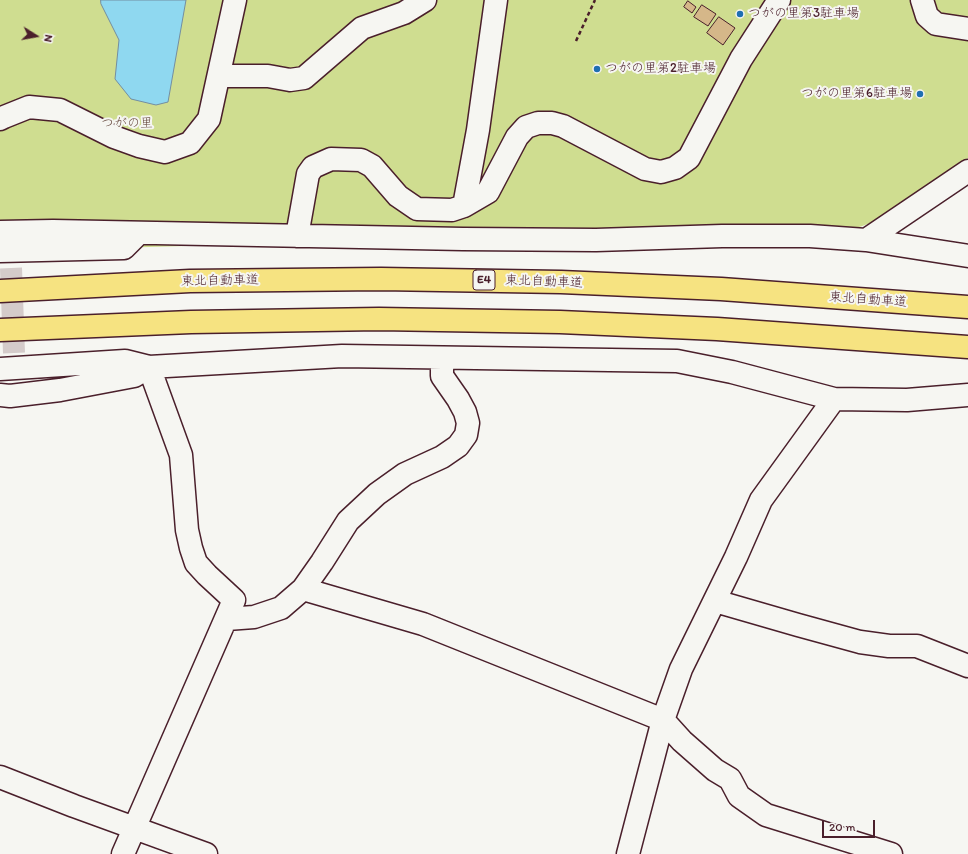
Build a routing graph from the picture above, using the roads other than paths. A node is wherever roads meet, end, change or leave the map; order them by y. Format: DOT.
graph roads {
  1 [pos="235,0"];
  2 [pos="425,0"];
  3 [pos="496,0"];
  4 [pos="779,0"];
  5 [pos="922,0"];
  6 [pos="968,29"];
  7 [pos="218,76"];
  8 [pos="0,120"];
  9 [pos="968,171"];
  10 [pos="464,206"];
  11 [pos="0,232"];
  12 [pos="139,233"];
  13 [pos="297,236"];
  14 [pos="866,240"];
  15 [pos="968,256"];
  16 [pos="7,257"];
  17 [pos="0,291"];
  18 [pos="968,307"];
  19 [pos="0,330"];
  20 [pos="968,347"];
  21 [pos="445,358"];
  22 [pos="10,364"];
  23 [pos="148,367"];
  24 [pos="0,395"];
  25 [pos="968,395"];
  26 [pos="834,399"];
  27 [pos="302,589"];
  28 [pos="715,601"];
  29 [pos="227,619"];
  30 [pos="968,666"];
  31 [pos="663,720"];
  32 [pos="0,777"];
  33 [pos="134,828"];
  34 [pos="123,854"];
  35 [pos="206,854"];
  36 [pos="628,854"];
  37 [pos="891,854"];
  1 -- 7 [label="street"];
  2 -- 7 [label="street"];
  3 -- 10 [label="street"];
  4 -- 10 [label="street"];
  5 -- 6 [label="street"];
  7 -- 8 [label="street"];
  9 -- 14 [label="street"];
  10 -- 13 [label="street"];
  11 -- 12 [label="street"];
  12 -- 13 [label="street"];
  12 -- 16 [label="street"];
  13 -- 14 [label="street"];
  14 -- 15 [label="street"];
  17 -- 18 [label="highway, 東北自動車道 / E4"];
  19 -- 20 [label="highway"];
  21 -- 23 [label="street"];
  21 -- 26 [label="street"];
  21 -- 27 [label="street"];
  22 -- 23 [label="street"];
  23 -- 24 [label="street"];
  23 -- 29 [label="street"];
  25 -- 26 [label="street"];
  26 -- 28 [label="street"];
  27 -- 29 [label="street"];
  27 -- 31 [label="street"];
  28 -- 30 [label="street"];
  28 -- 31 [label="street"];
  29 -- 33 [label="street"];
  31 -- 36 [label="street"];
  31 -- 37 [label="street"];
  32 -- 33 [label="street"];
  33 -- 34 [label="street"];
  33 -- 35 [label="street"];
}
